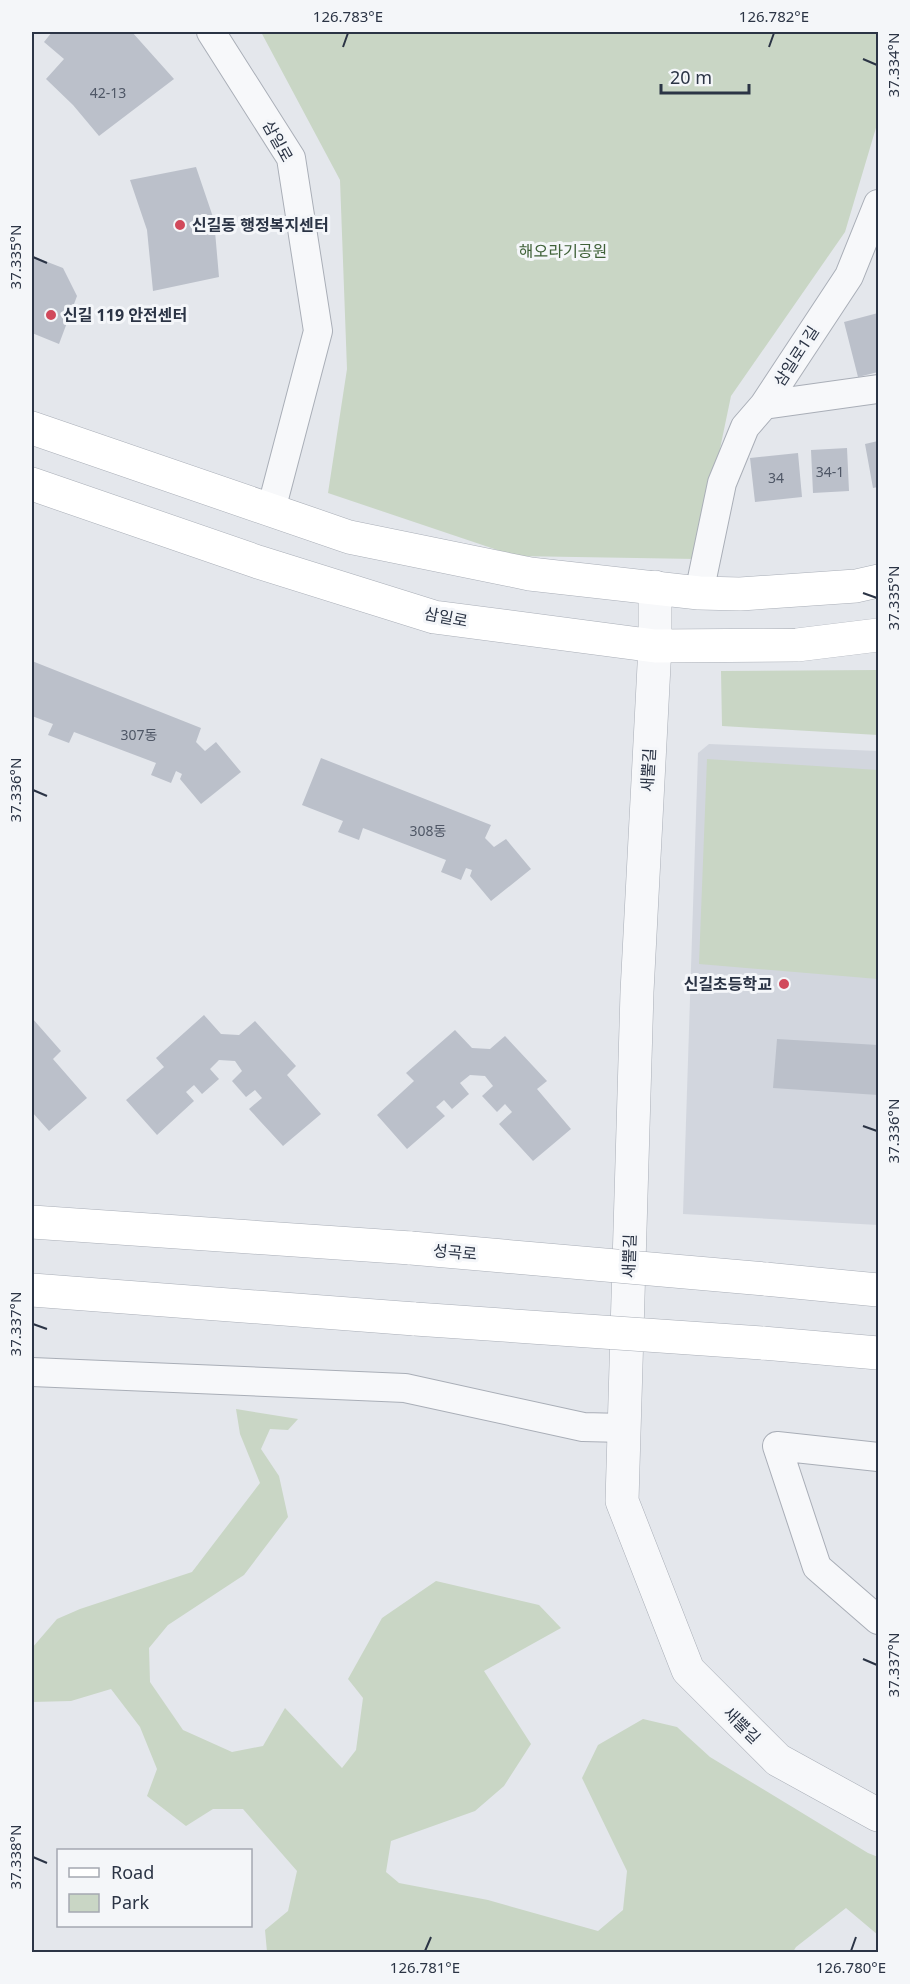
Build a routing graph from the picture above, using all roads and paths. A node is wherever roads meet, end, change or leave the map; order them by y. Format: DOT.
graph roads {
  1 [pos="211,32"];
  2 [pos="879,204"];
  3 [pos="879,389"];
  4 [pos="764,405"];
  5 [pos="32,428"];
  6 [pos="32,484"];
  7 [pos="271,510"];
  8 [pos="879,581"];
  9 [pos="655,587"];
  10 [pos="699,593"];
  11 [pos="879,635"];
  12 [pos="655,646"];
  13 [pos="32,1222"];
  14 [pos="32,1290"];
  15 [pos="879,1290"];
  16 [pos="879,1353"];
  17 [pos="32,1372"];
  18 [pos="624,1428"];
  19 [pos="879,1456"];
  20 [pos="879,1620"];
  21 [pos="879,1815"];
  1 -- 7 [label="street, 삼일로"];
  2 -- 4 [label="street, 삼일로1길"];
  3 -- 4 [label="street, 삼일로1길"];
  4 -- 10 [label="street"];
  5 -- 7 [label="main road"];
  6 -- 12 [label="main road, 삼일로"];
  7 -- 9 [label="main road"];
  8 -- 10 [label="main road"];
  9 -- 10 [label="main road"];
  9 -- 12 [label="street, 새뿔길"];
  11 -- 12 [label="main road, 삼일로"];
  12 -- 18 [label="street, 새뿔길"];
  13 -- 15 [label="main road, 성곡로, bridge"];
  14 -- 16 [label="main road, bridge"];
  17 -- 18 [label="street"];
  18 -- 21 [label="street, 새뿔길"];
  19 -- 20 [label="street"];
}
